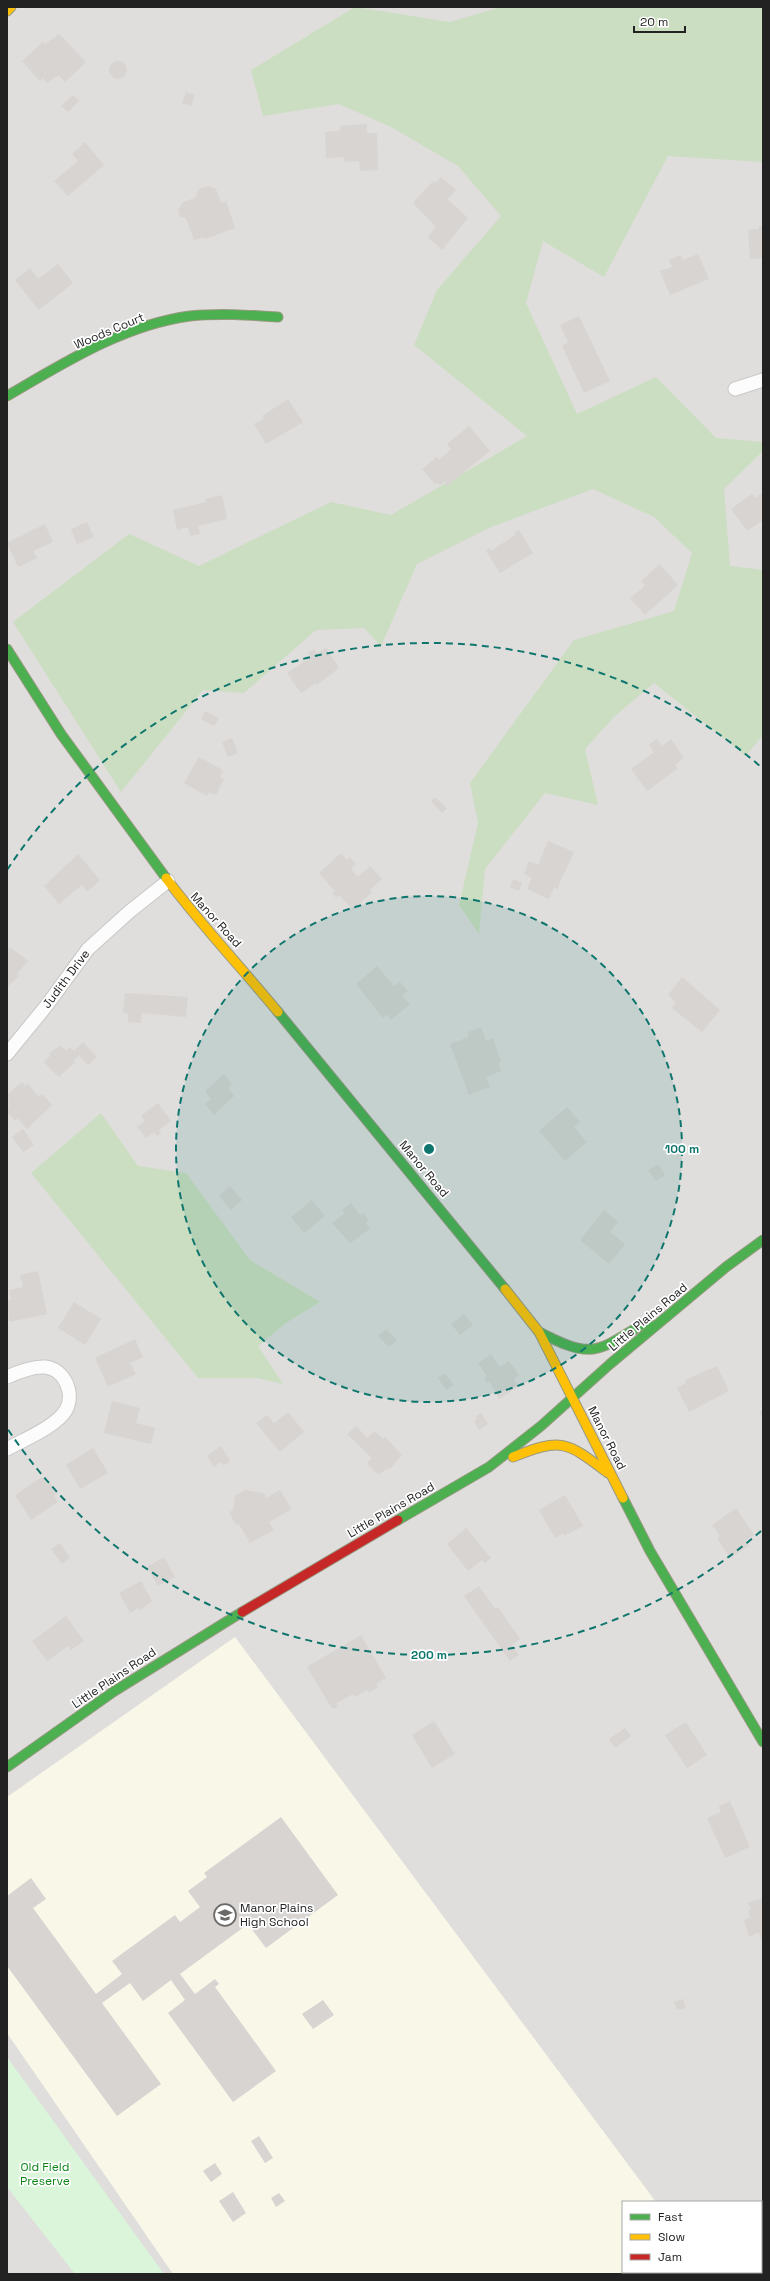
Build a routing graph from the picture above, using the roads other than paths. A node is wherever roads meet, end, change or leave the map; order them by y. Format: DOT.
graph roads {
  1 [pos="11,7"];
  2 [pos="7,11"];
  3 [pos="278,316"];
  4 [pos="763,380"];
  5 [pos="735,389"];
  6 [pos="7,396"];
  7 [pos="7,650"];
  8 [pos="12,669"];
  9 [pos="168,881"];
  10 [pos="7,1054"];
  11 [pos="763,1240"];
  12 [pos="688,1299"];
  13 [pos="539,1332"];
  14 [pos="7,1377"];
  15 [pos="573,1397"];
  16 [pos="7,1449"];
  17 [pos="489,1467"];
  18 [pos="613,1477"];
  19 [pos="763,1742"];
  20 [pos="7,1767"];
  1 -- 2 [label="street"];
  3 -- 6 [label="street, Woods Court"];
  4 -- 5 [label="street"];
  7 -- 8 [label="street, Manor Road"];
  8 -- 9 [label="street, Manor Road"];
  9 -- 10 [label="street, Judith Drive"];
  9 -- 13 [label="street, Manor Road"];
  11 -- 12 [label="street, Little Plains Road"];
  12 -- 13 [label="street"];
  12 -- 15 [label="street, Little Plains Road"];
  13 -- 15 [label="street, Manor Road"];
  14 -- 16 [label="street"];
  15 -- 17 [label="street, Little Plains Road"];
  15 -- 18 [label="street, Manor Road"];
  17 -- 18 [label="street"];
  17 -- 20 [label="street, Little Plains Road"];
  18 -- 19 [label="street, Manor Road"];
}
